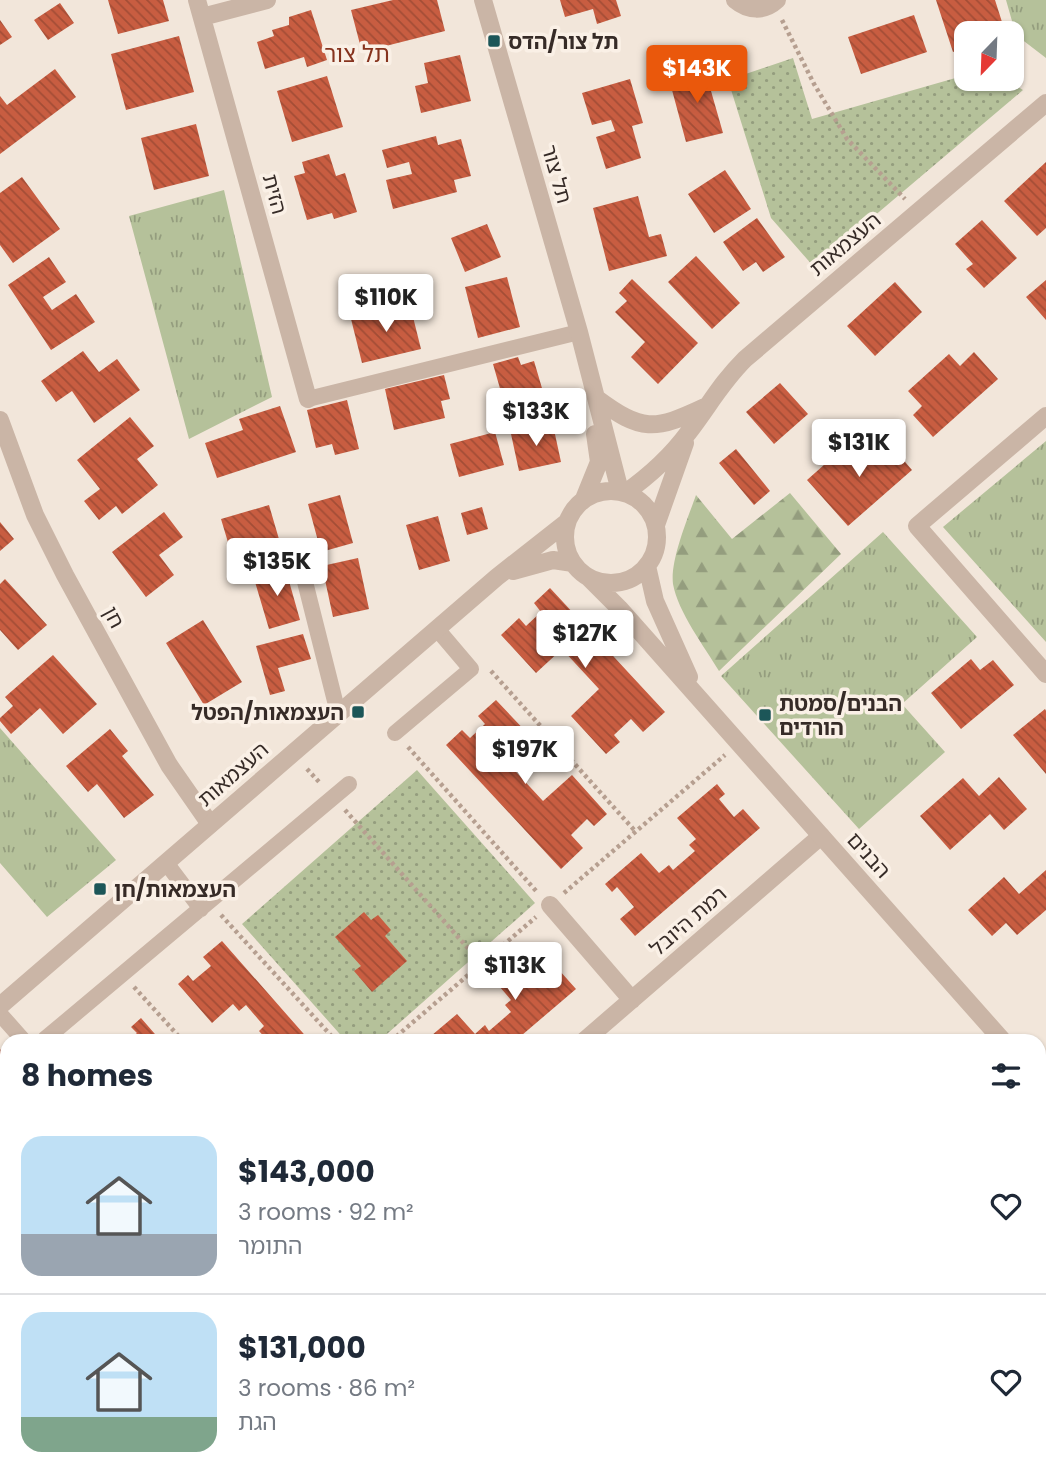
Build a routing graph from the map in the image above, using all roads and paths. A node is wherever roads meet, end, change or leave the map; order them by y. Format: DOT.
graph roads {
  1 [pos="267,0"];
  2 [pos="483,0"];
  3 [pos="735,0"];
  4 [pos="776,2"];
  5 [pos="200,9"];
  6 [pos="1046,103"];
  7 [pos="918,212"];
  8 [pos="579,332"];
  9 [pos="586,361"];
  10 [pos="596,398"];
  11 [pos="308,399"];
  12 [pos="705,407"];
  13 [pos="1046,416"];
  14 [pos="0,420"];
  15 [pos="688,433"];
  16 [pos="623,492"];
  17 [pos="584,499"];
  18 [pos="567,522"];
  19 [pos="656,525"];
  20 [pos="296,546"];
  21 [pos="573,563"];
  22 [pos="647,566"];
  23 [pos="587,576"];
  24 [pos="497,577"];
  25 [pos="437,629"];
  26 [pos="482,661"];
  27 [pos="1046,674"];
  28 [pos="700,699"];
  29 [pos="338,713"];
  30 [pos="395,733"];
  31 [pos="293,753"];
  32 [pos="349,784"];
  33 [pos="333,797"];
  34 [pos="210,824"];
  35 [pos="636,832"];
  36 [pos="821,836"];
  37 [pos="167,864"];
  38 [pos="205,905"];
  39 [pos="550,905"];
  40 [pos="482,964"];
  41 [pos="122,974"];
  42 [pos="632,1000"];
  43 [pos="0,1006"];
  44 [pos="0,1014"];
  45 [pos="18,1034"];
  46 [pos="52,1034"];
  47 [pos="177,1034"];
  48 [pos="329,1034"];
  49 [pos="592,1034"];
  50 [pos="997,1034"];
  1 -- 5 [label="street"];
  2 -- 8 [label="street, תל צור"];
  3 -- 4 [label="street"];
  4 -- 7 [label="path"];
  5 -- 11 [label="street, הזית"];
  6 -- 7 [label="street, העצמאות"];
  7 -- 12 [label="street, העצמאות"];
  8 -- 9 [label="street, תל צור"];
  8 -- 11 [label="lane"];
  9 -- 10 [label="street, תל צור"];
  9 -- 17 [label="street, תל צור"];
  10 -- 12 [label="street"];
  10 -- 16 [label="street, תל צור"];
  12 -- 15 [label="street, העצמאות"];
  13 -- 27 [label="street"];
  14 -- 34 [label="street, חן"];
  15 -- 16 [label="street, העצמאות"];
  15 -- 19 [label="street, העצמאות"];
  16 -- 17 [label="street"];
  16 -- 19 [label="street"];
  17 -- 18 [label="street"];
  18 -- 21 [label="street"];
  18 -- 24 [label="street, העצמאות"];
  19 -- 22 [label="street"];
  20 -- 29 [label="lane"];
  21 -- 23 [label="street"];
  21 -- 24 [label="street, העצמאות"];
  22 -- 23 [label="street"];
  22 -- 28 [label="street, הבנים"];
  23 -- 28 [label="street, הבנים"];
  24 -- 25 [label="street, העצמאות"];
  25 -- 29 [label="street, העצמאות"];
  25 -- 30 [label="lane"];
  26 -- 35 [label="path"];
  28 -- 36 [label="street, הבנים"];
  29 -- 31 [label="street, העצמאות"];
  30 -- 39 [label="path"];
  31 -- 33 [label="path"];
  31 -- 34 [label="street, העצמאות"];
  32 -- 33 [label="lane"];
  33 -- 38 [label="lane"];
  33 -- 40 [label="path"];
  34 -- 37 [label="street, העצמאות"];
  36 -- 42 [label="street, רמת היובל"];
  36 -- 50 [label="street, הבנים"];
  37 -- 38 [label="lane"];
  37 -- 43 [label="street, העצמאות"];
  38 -- 41 [label="lane"];
  38 -- 48 [label="path"];
  39 -- 42 [label="street"];
  41 -- 46 [label="lane"];
  41 -- 47 [label="path"];
  42 -- 49 [label="street, רמת היובל"];
  44 -- 45 [label="lane"];
}
